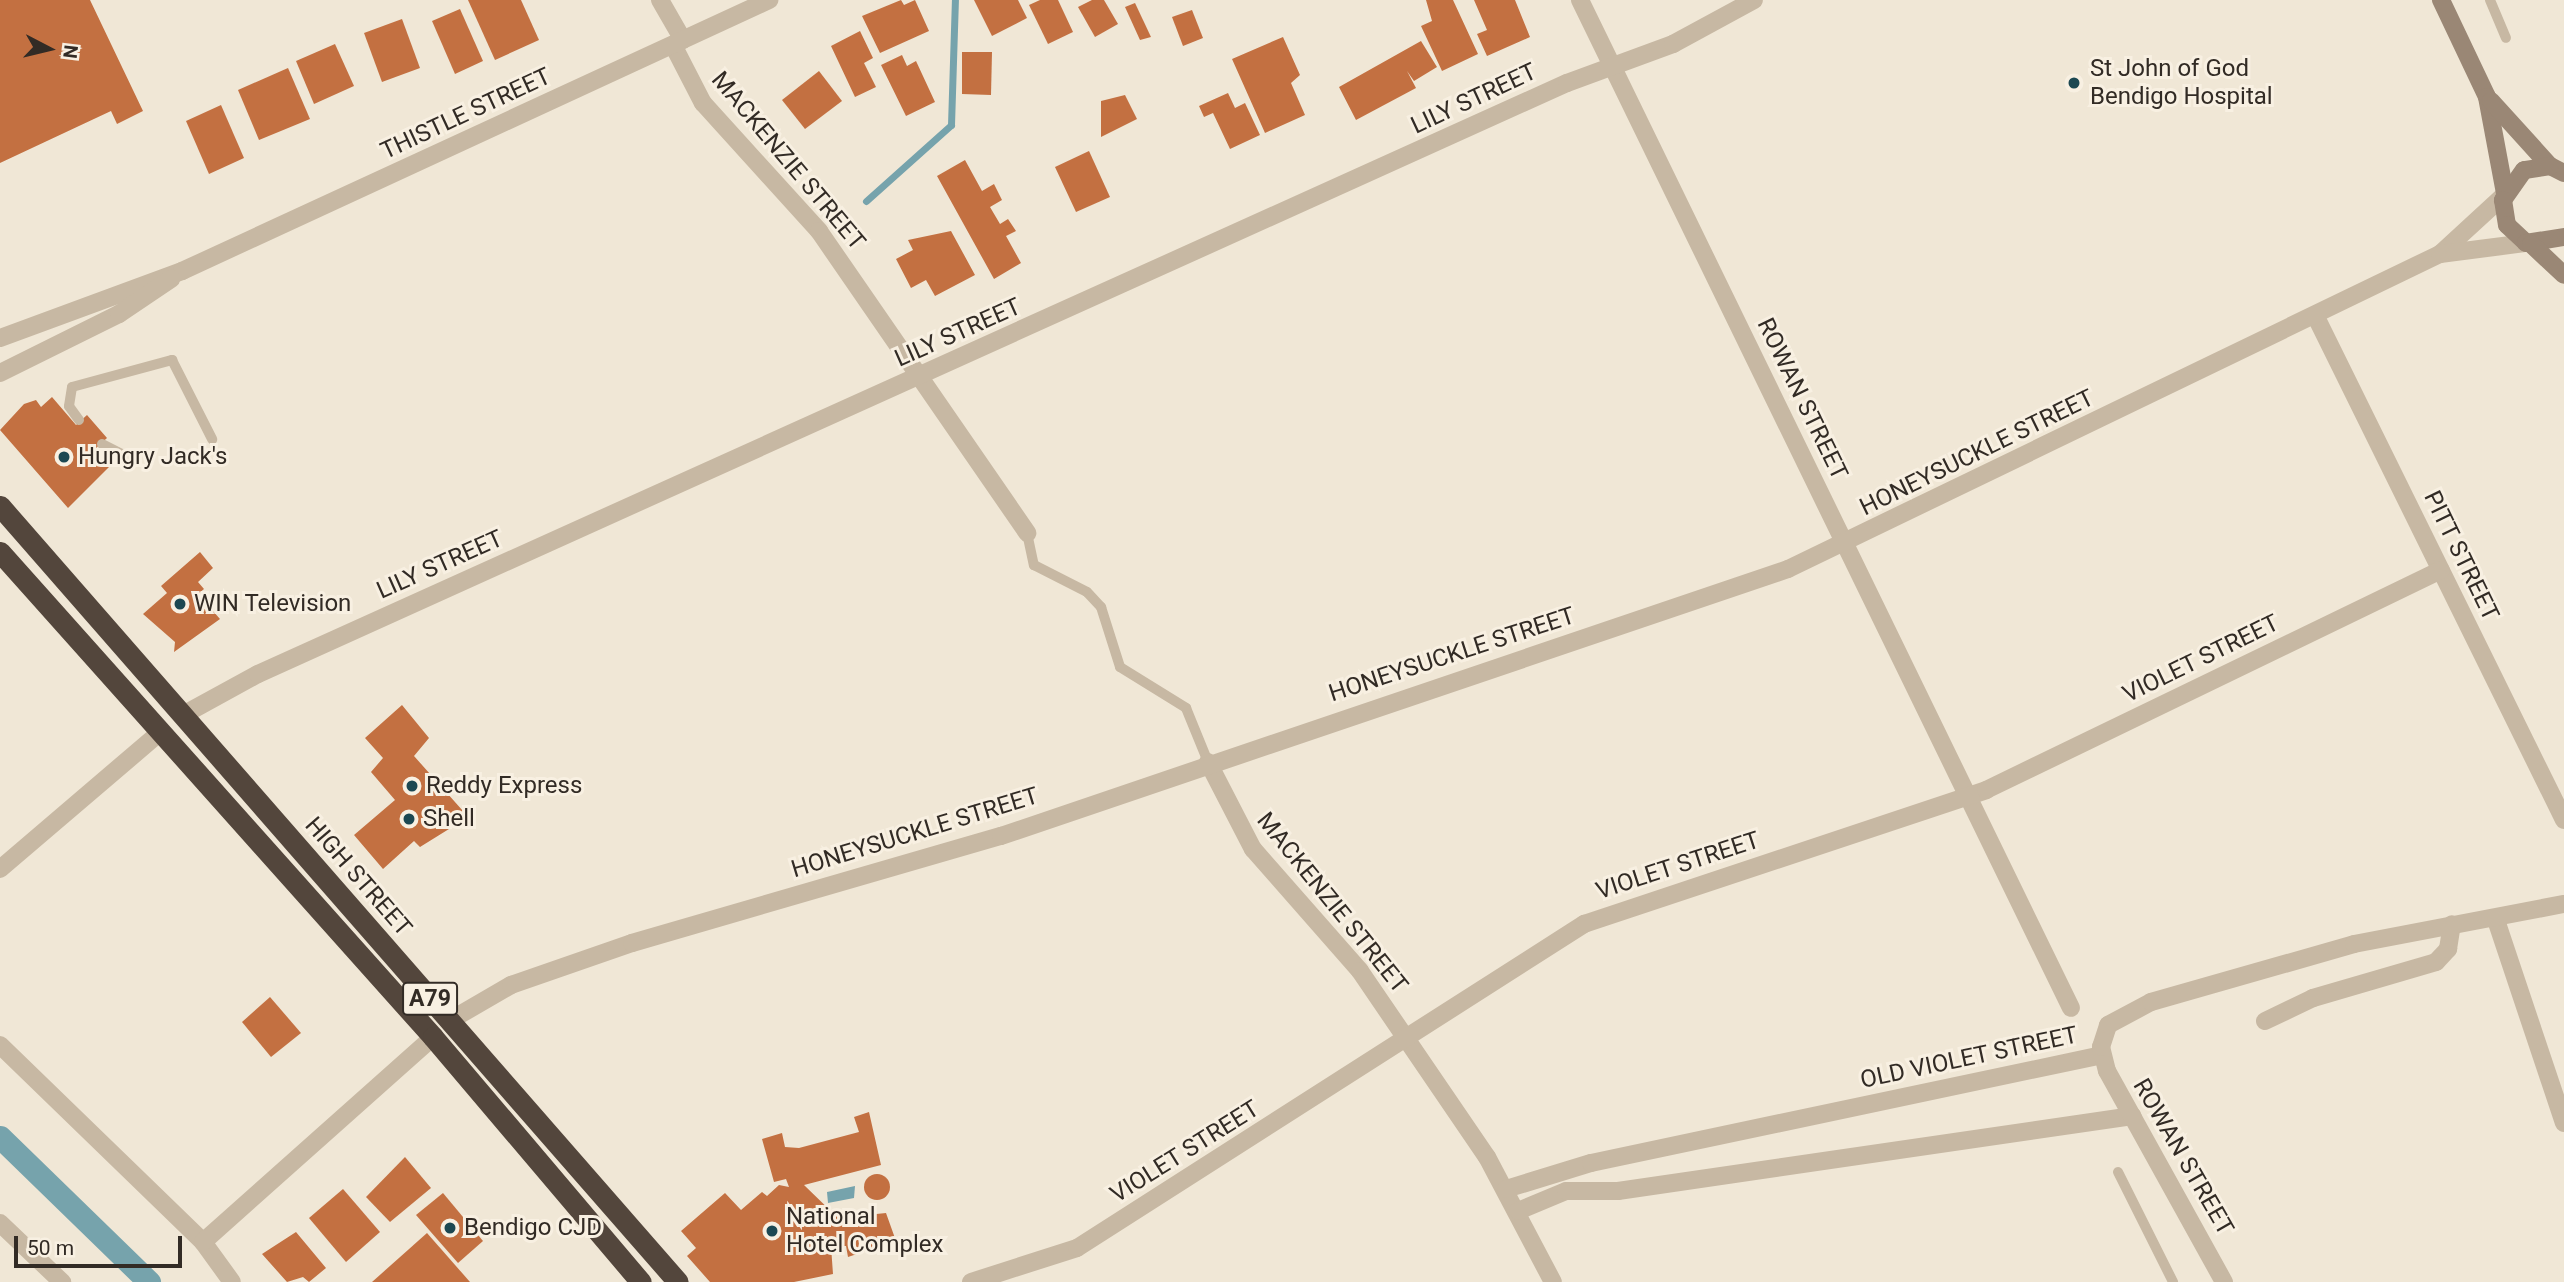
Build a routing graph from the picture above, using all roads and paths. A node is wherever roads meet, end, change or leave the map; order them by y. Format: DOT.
graph roads {
  1 [pos="660,0"];
  2 [pos="769,0"];
  3 [pos="1580,0"];
  4 [pos="1754,0"];
  5 [pos="2441,0"];
  6 [pos="2490,0"];
  7 [pos="2506,38"];
  8 [pos="678,42"];
  9 [pos="1613,68"];
  10 [pos="2487,97"];
  11 [pos="2559,169"];
  12 [pos="2504,195"];
  13 [pos="2564,237"];
  14 [pos="2528,244"];
  15 [pos="2440,254"];
  16 [pos="182,271"];
  17 [pos="2564,275"];
  18 [pos="2315,314"];
  19 [pos="0,338"];
  20 [pos="0,373"];
  21 [pos="923,376"];
  22 [pos="79,420"];
  23 [pos="212,439"];
  24 [pos="102,444"];
  25 [pos="131,459"];
  26 [pos="0,506"];
  27 [pos="1027,533"];
  28 [pos="1847,545"];
  29 [pos="0,552"];
  30 [pos="2441,570"];
  31 [pos="183,715"];
  32 [pos="159,733"];
  33 [pos="1208,762"];
  34 [pos="1968,798"];
  35 [pos="2564,820"];
  36 [pos="0,869"];
  37 [pos="2564,904"];
  38 [pos="2496,920"];
  39 [pos="2452,924"];
  40 [pos="2071,1008"];
  41 [pos="449,1021"];
  42 [pos="2265,1021"];
  43 [pos="433,1037"];
  44 [pos="1406,1041"];
  45 [pos="0,1045"];
  46 [pos="2102,1055"];
  47 [pos="2133,1116"];
  48 [pos="2564,1123"];
  49 [pos="2118,1172"];
  50 [pos="1506,1189"];
  51 [pos="1518,1211"];
  52 [pos="0,1223"];
  53 [pos="203,1242"];
  54 [pos="62,1282"];
  55 [pos="232,1282"];
  56 [pos="641,1282"];
  57 [pos="678,1282"];
  58 [pos="971,1282"];
  59 [pos="1553,1282"];
  60 [pos="2173,1282"];
  61 [pos="2224,1282"];
  1 -- 8 [label="street, MACKENZIE STREET"];
  2 -- 8 [label="street, THISTLE STREET"];
  3 -- 9 [label="street, ROWAN STREET"];
  4 -- 9 [label="street, LILY STREET"];
  5 -- 10 [label="street"];
  6 -- 7 [label="lane"];
  8 -- 16 [label="street, THISTLE STREET"];
  8 -- 21 [label="street, MACKENZIE STREET"];
  9 -- 21 [label="street, LILY STREET"];
  9 -- 28 [label="street, ROWAN STREET"];
  10 -- 11 [label="street"];
  10 -- 12 [label="street"];
  11 -- 12 [label="street"];
  12 -- 14 [label="street"];
  12 -- 15 [label="street, HONEYSUCKLE STREET"];
  13 -- 14 [label="street"];
  14 -- 15 [label="street, HONEYSUCKLE STREET"];
  14 -- 17 [label="street"];
  15 -- 18 [label="street, HONEYSUCKLE STREET"];
  16 -- 19 [label="street, THISTLE STREET"];
  16 -- 20 [label="street, THISTLE STREET"];
  18 -- 28 [label="street, HONEYSUCKLE STREET"];
  18 -- 30 [label="street, PITT STREET"];
  21 -- 27 [label="street, MACKENZIE STREET"];
  21 -- 31 [label="street, LILY STREET"];
  22 -- 23 [label="lane"];
  24 -- 25 [label="lane"];
  26 -- 31 [label="highway, HIGH STREET / A79"];
  27 -- 33 [label="lane, MACKENZIE STREET"];
  28 -- 33 [label="street, HONEYSUCKLE STREET"];
  28 -- 34 [label="street, ROWAN STREET"];
  29 -- 32 [label="highway, HIGH STREET / A79"];
  30 -- 34 [label="street, VIOLET STREET"];
  30 -- 35 [label="street, PITT STREET"];
  31 -- 32 [label="highway"];
  31 -- 41 [label="highway, HIGH STREET / A79"];
  32 -- 36 [label="street"];
  32 -- 43 [label="highway, HIGH STREET / A79"];
  33 -- 41 [label="street, HONEYSUCKLE STREET"];
  33 -- 44 [label="street, MACKENZIE STREET"];
  34 -- 40 [label="street, ROWAN STREET"];
  34 -- 44 [label="street, VIOLET STREET"];
  37 -- 38 [label="street, OLD VIOLET STREET"];
  38 -- 39 [label="street, OLD VIOLET STREET"];
  38 -- 48 [label="street"];
  39 -- 42 [label="street"];
  39 -- 46 [label="street, OLD VIOLET STREET"];
  41 -- 43 [label="highway"];
  41 -- 57 [label="highway, HIGH STREET / A79"];
  43 -- 53 [label="street"];
  43 -- 56 [label="highway, HIGH STREET / A79"];
  44 -- 50 [label="street, MACKENZIE STREET"];
  44 -- 58 [label="street, VIOLET STREET"];
  45 -- 53 [label="street"];
  46 -- 47 [label="street, ROWAN STREET"];
  46 -- 50 [label="street, OLD VIOLET STREET"];
  47 -- 51 [label="street"];
  47 -- 61 [label="street, ROWAN STREET"];
  49 -- 60 [label="lane"];
  50 -- 51 [label="street, MACKENZIE STREET"];
  51 -- 59 [label="street, MACKENZIE STREET"];
  52 -- 54 [label="street"];
  53 -- 55 [label="street"];
}
